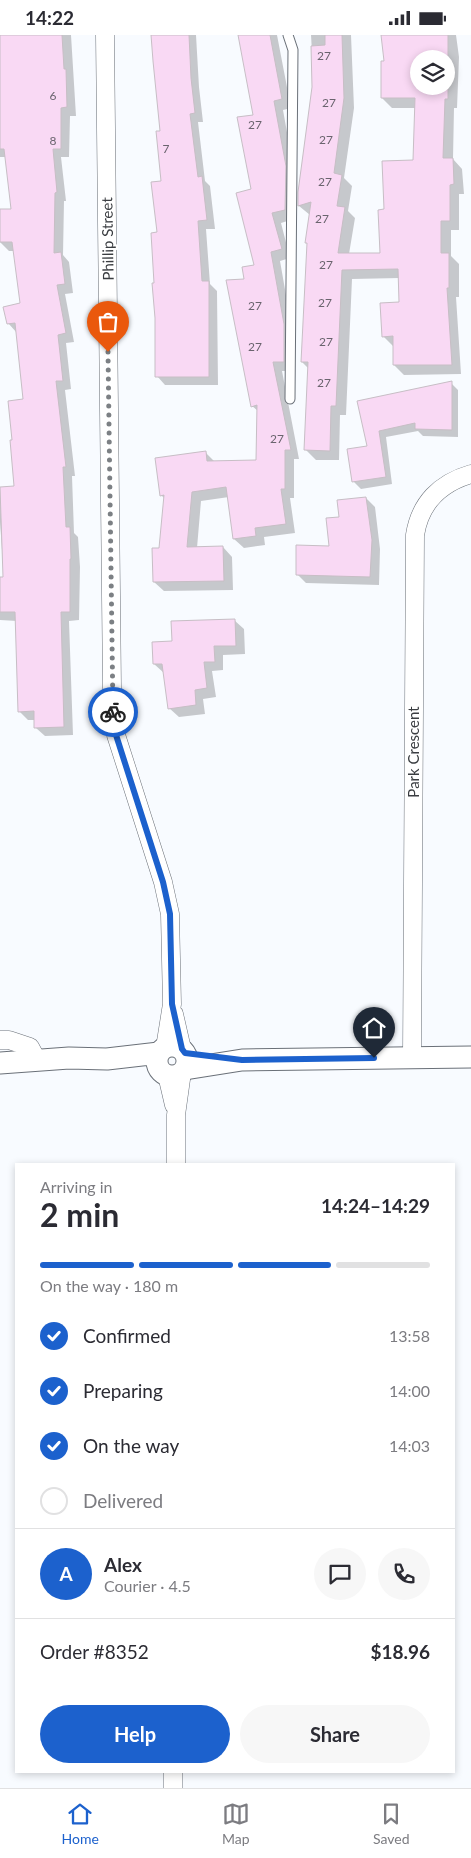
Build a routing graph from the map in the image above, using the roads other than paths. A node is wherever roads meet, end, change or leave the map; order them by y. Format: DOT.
graph roads {
  1 [pos="106,35"];
  2 [pos="288,35"];
  3 [pos="290,399"];
  4 [pos="471,475"];
  5 [pos="0,1039"];
  6 [pos="471,1057"];
  7 [pos="412,1058"];
  8 [pos="37,1060"];
  9 [pos="173,1061"];
  10 [pos="0,1063"];
  11 [pos="176,1163"];
  12 [pos="173,1773"];
  13 [pos="173,1788"];
  1 -- 9 [label="street, Phillip Street"];
  2 -- 3 [label="lane"];
  4 -- 7 [label="street, Park Crescent"];
  5 -- 8 [label="street"];
  6 -- 7 [label="street"];
  7 -- 9 [label="street"];
  8 -- 9 [label="street"];
  8 -- 10 [label="street"];
  9 -- 11 [label="street, Phillip Street"];
  12 -- 13 [label="street"];
}
